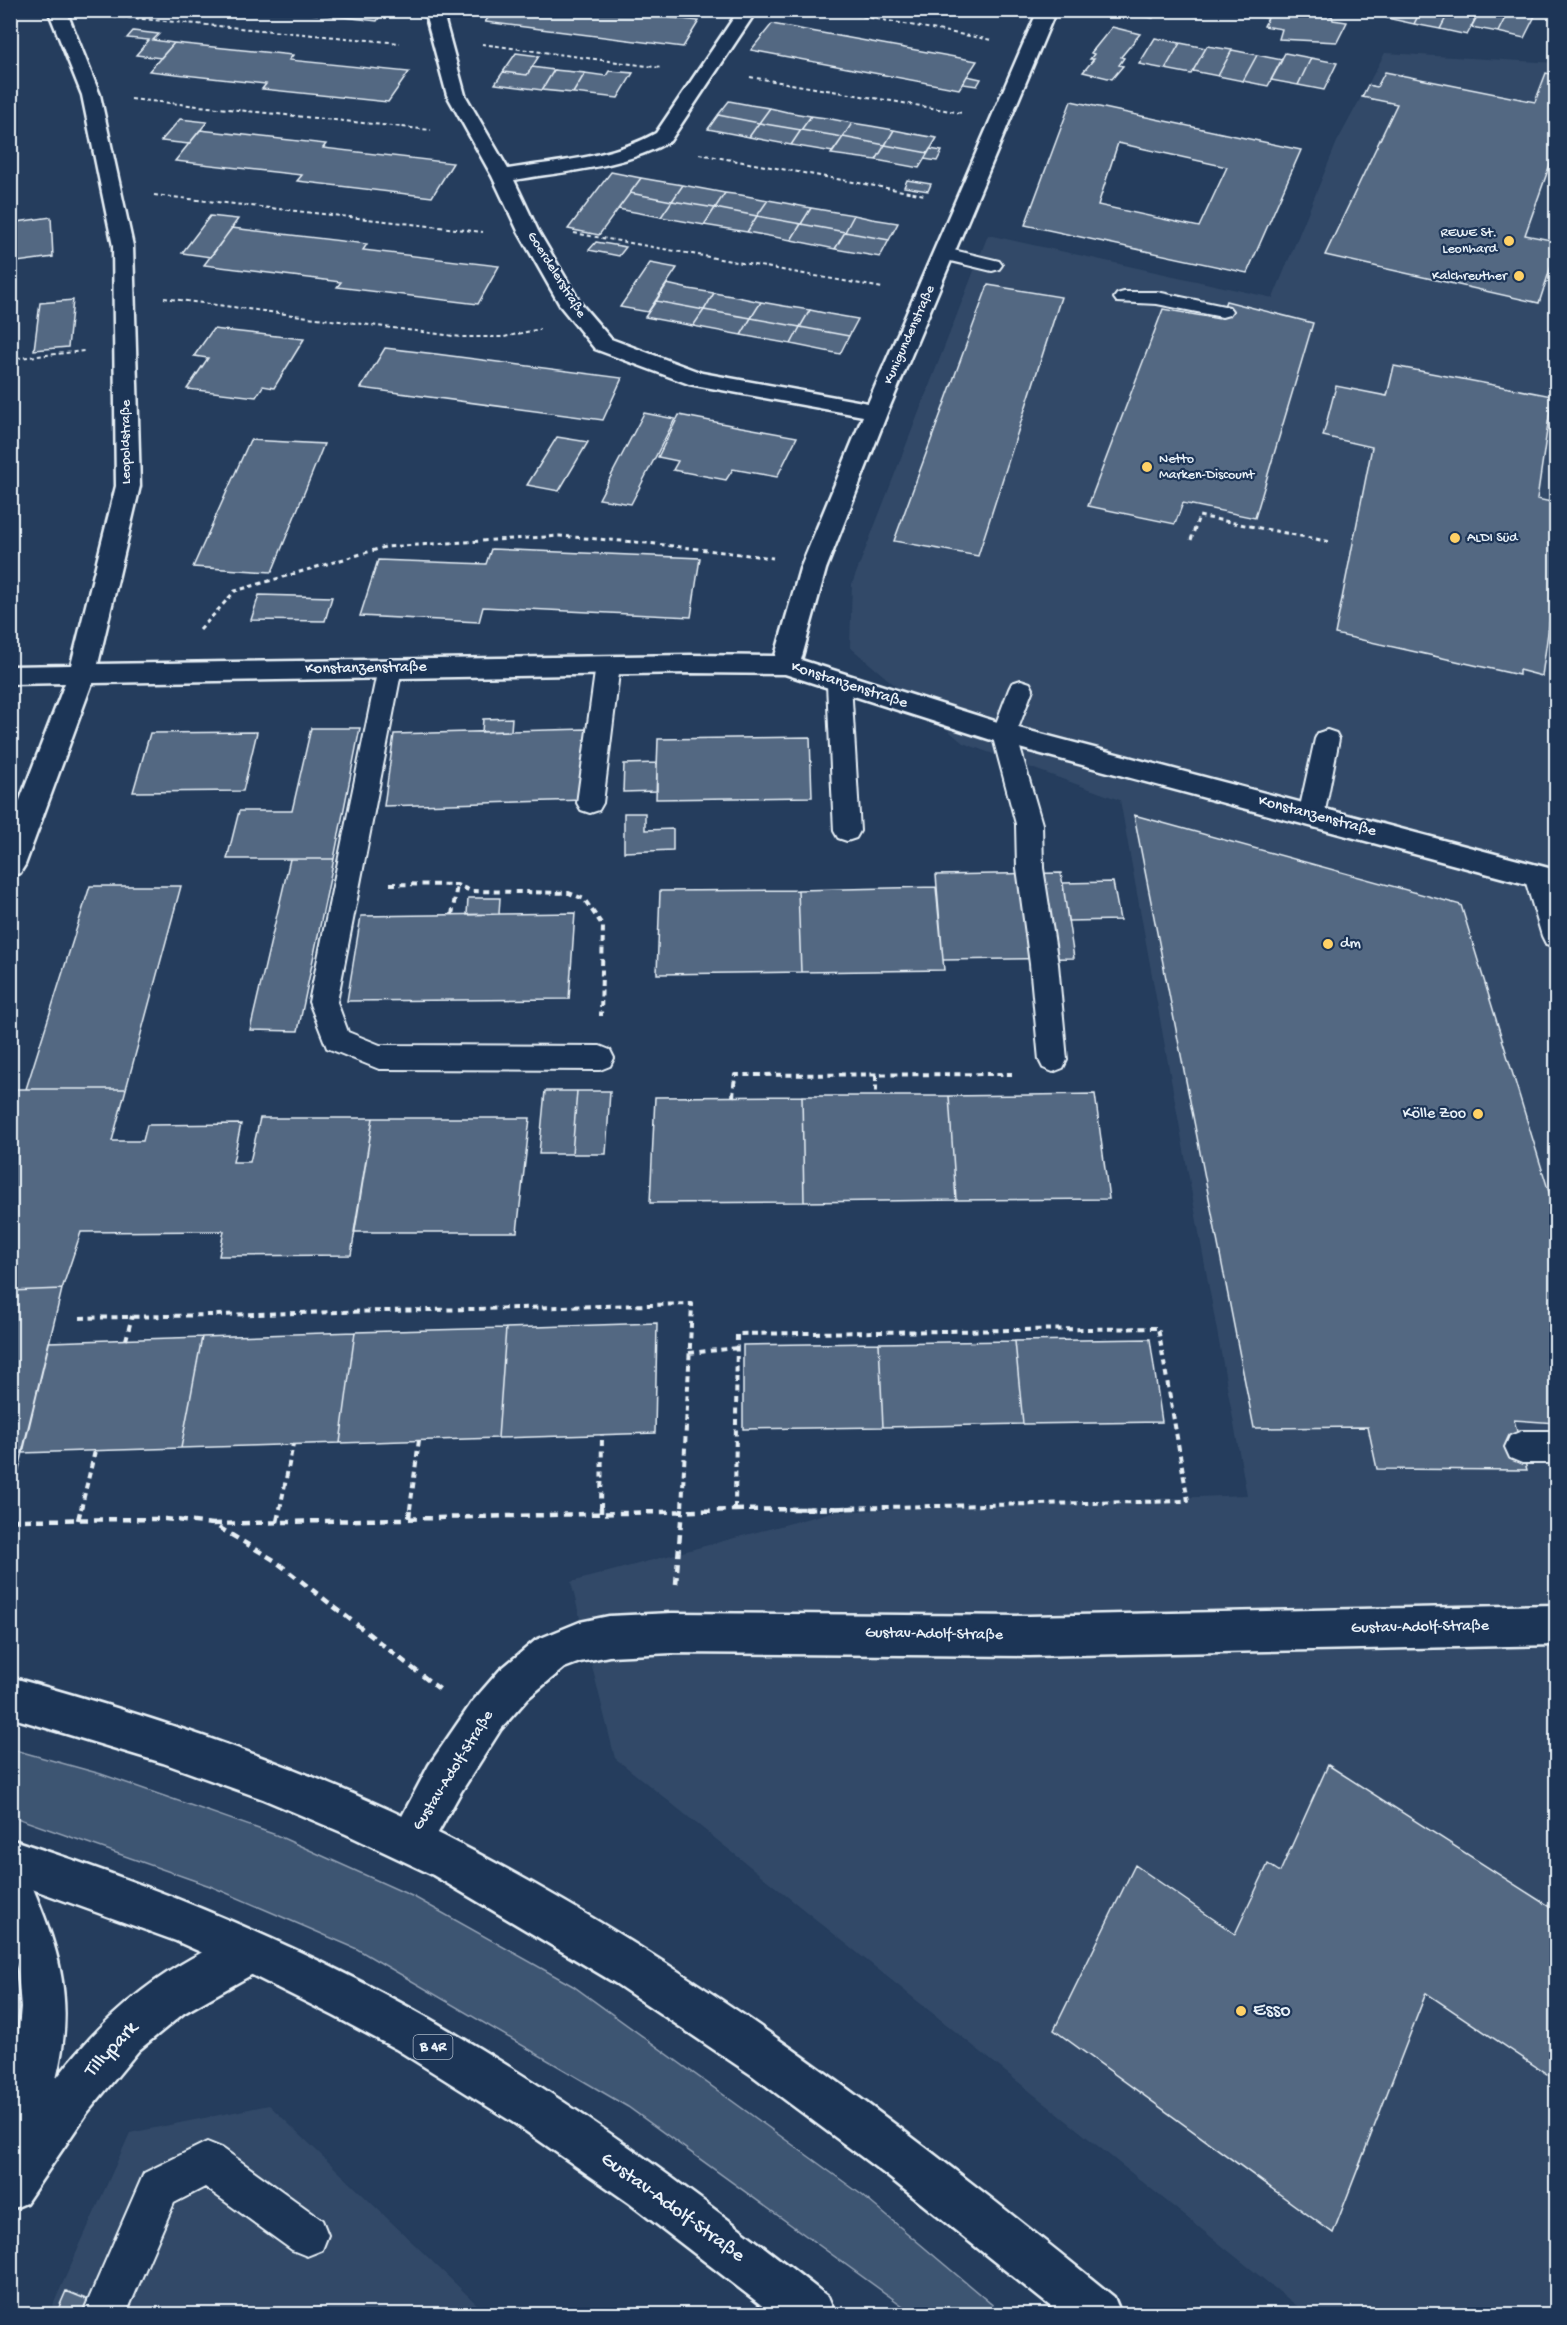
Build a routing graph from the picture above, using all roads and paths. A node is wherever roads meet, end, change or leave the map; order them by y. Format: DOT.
graph roads {
  1 [pos="433,10"];
  2 [pos="748,10"];
  3 [pos="828,10"];
  4 [pos="1047,10"];
  5 [pos="57,11"];
  6 [pos="443,47"];
  7 [pos="1031,47"];
  8 [pos="707,72"];
  9 [pos="91,95"];
  10 [pos="1001,120"];
  11 [pos="479,135"];
  12 [pos="651,145"];
  13 [pos="502,176"];
  14 [pos="111,190"];
  15 [pos="966,203"];
  16 [pos="528,231"];
  17 [pos="945,254"];
  18 [pos="992,265"];
  19 [pos="124,293"];
  20 [pos="927,296"];
  21 [pos="1124,298"];
  22 [pos="1222,310"];
  23 [pos="583,320"];
  24 [pos="125,346"];
  25 [pos="10,359"];
  26 [pos="876,411"];
  27 [pos="1191,540"];
  28 [pos="1331,542"];
  29 [pos="816,563"];
  30 [pos="608,665"];
  31 [pos="786,665"];
  32 [pos="390,668"];
  33 [pos="161,673"];
  34 [pos="82,674"];
  35 [pos="10,675"];
  36 [pos="839,684"];
  37 [pos="1021,689"];
  38 [pos="1004,734"];
  39 [pos="1327,739"];
  40 [pos="590,803"];
  41 [pos="1311,816"];
  42 [pos="847,831"];
  43 [pos="10,865"];
  44 [pos="1547,878"];
  45 [pos="347,883"];
  46 [pos="457,885"];
  47 [pos="452,915"];
  48 [pos="1557,936"];
  49 [pos="600,1058"];
  50 [pos="1053,1060"];
  51 [pos="876,1075"];
  52 [pos="876,1096"];
  53 [pos="733,1097"];
  54 [pos="132,1316"];
  55 [pos="80,1318"];
  56 [pos="126,1340"];
  57 [pos="736,1348"];
  58 [pos="689,1353"];
  59 [pos="602,1435"];
  60 [pos="419,1440"];
  61 [pos="293,1444"];
  62 [pos="1522,1447"];
  63 [pos="1557,1447"];
  64 [pos="95,1451"];
  65 [pos="735,1512"];
  66 [pos="601,1513"];
  67 [pos="682,1513"];
  68 [pos="409,1518"];
  69 [pos="10,1520"];
  70 [pos="78,1520"];
  71 [pos="277,1522"];
  72 [pos="213,1524"];
  73 [pos="1557,1625"];
  74 [pos="672,1633"];
  75 [pos="10,1697"];
  76 [pos="482,1724"];
  77 [pos="410,1841"];
  78 [pos="10,1860"];
  79 [pos="10,1884"];
  80 [pos="250,1952"];
  81 [pos="10,2160"];
  82 [pos="10,2187"];
  83 [pos="308,2235"];
  84 [pos="107,2308"];
  85 [pos="811,2314"];
  86 [pos="1097,2314"];
  1 -- 6 [label="street, Goerdelerstraße"];
  2 -- 8 [label="street"];
  3 -- 7 [label="path"];
  4 -- 7 [label="street, Kunigundenstraße"];
  5 -- 6 [label="path"];
  5 -- 9 [label="street, Leopoldstraße"];
  6 -- 8 [label="path"];
  6 -- 11 [label="street, Goerdelerstraße"];
  7 -- 10 [label="street, Kunigundenstraße"];
  8 -- 10 [label="path"];
  8 -- 12 [label="street"];
  9 -- 11 [label="path"];
  9 -- 14 [label="street, Leopoldstraße"];
  10 -- 15 [label="street, Kunigundenstraße"];
  11 -- 13 [label="street, Goerdelerstraße"];
  12 -- 13 [label="street"];
  12 -- 15 [label="path"];
  13 -- 16 [label="street, Goerdelerstraße"];
  14 -- 16 [label="path"];
  14 -- 19 [label="street, Leopoldstraße"];
  15 -- 17 [label="street, Kunigundenstraße"];
  16 -- 20 [label="path"];
  16 -- 23 [label="street, Goerdelerstraße"];
  17 -- 18 [label="lane"];
  17 -- 20 [label="street, Kunigundenstraße"];
  19 -- 23 [label="path"];
  19 -- 24 [label="street, Leopoldstraße"];
  20 -- 26 [label="street, Kunigundenstraße"];
  21 -- 22 [label="lane"];
  23 -- 26 [label="street, Goerdelerstraße"];
  24 -- 25 [label="path"];
  24 -- 34 [label="street, Leopoldstraße"];
  26 -- 29 [label="street, Kunigundenstraße"];
  27 -- 28 [label="path"];
  29 -- 31 [label="street, Kunigundenstraße"];
  29 -- 33 [label="path"];
  30 -- 31 [label="street, Konstanzenstraße"];
  30 -- 32 [label="street, Konstanzenstraße"];
  30 -- 40 [label="lane"];
  31 -- 36 [label="street, Konstanzenstraße"];
  32 -- 33 [label="street, Konstanzenstraße"];
  32 -- 45 [label="lane"];
  33 -- 34 [label="street, Konstanzenstraße"];
  34 -- 35 [label="street, Konstanzenstraße"];
  34 -- 43 [label="street, Leopoldstraße"];
  36 -- 38 [label="street, Konstanzenstraße"];
  36 -- 42 [label="lane"];
  37 -- 38 [label="lane"];
  38 -- 41 [label="street, Konstanzenstraße"];
  38 -- 50 [label="lane"];
  39 -- 41 [label="lane"];
  41 -- 44 [label="street, Konstanzenstraße"];
  44 -- 48 [label="lane"];
  45 -- 46 [label="path"];
  45 -- 49 [label="lane"];
  46 -- 47 [label="path"];
  46 -- 49 [label="path"];
  50 -- 51 [label="path"];
  51 -- 52 [label="path"];
  51 -- 53 [label="path"];
  54 -- 55 [label="path"];
  54 -- 56 [label="path"];
  54 -- 58 [label="path"];
  57 -- 58 [label="path"];
  57 -- 65 [label="path"];
  57 -- 65 [label="path"];
  58 -- 67 [label="path"];
  59 -- 66 [label="path"];
  60 -- 68 [label="path"];
  61 -- 71 [label="path"];
  62 -- 63 [label="lane"];
  64 -- 70 [label="path"];
  65 -- 67 [label="path"];
  66 -- 67 [label="path"];
  66 -- 68 [label="path"];
  67 -- 74 [label="path"];
  68 -- 71 [label="path"];
  69 -- 70 [label="path"];
  70 -- 72 [label="path"];
  71 -- 72 [label="path"];
  72 -- 76 [label="path"];
  73 -- 74 [label="street, Gustav-Adolf-Straße"];
  74 -- 76 [label="street, Gustav-Adolf-Straße"];
  75 -- 77 [label="street, Gustav-Adolf-Straße"];
  76 -- 77 [label="street, Gustav-Adolf-Straße"];
  77 -- 86 [label="street, Gustav-Adolf-Straße"];
  78 -- 80 [label="street, Gustav-Adolf-Straße / B 4R"];
  79 -- 81 [label="street"];
  80 -- 82 [label="street, Tillypark"];
  80 -- 85 [label="street, Gustav-Adolf-Straße / B 4R"];
  83 -- 84 [label="lane"];
}
